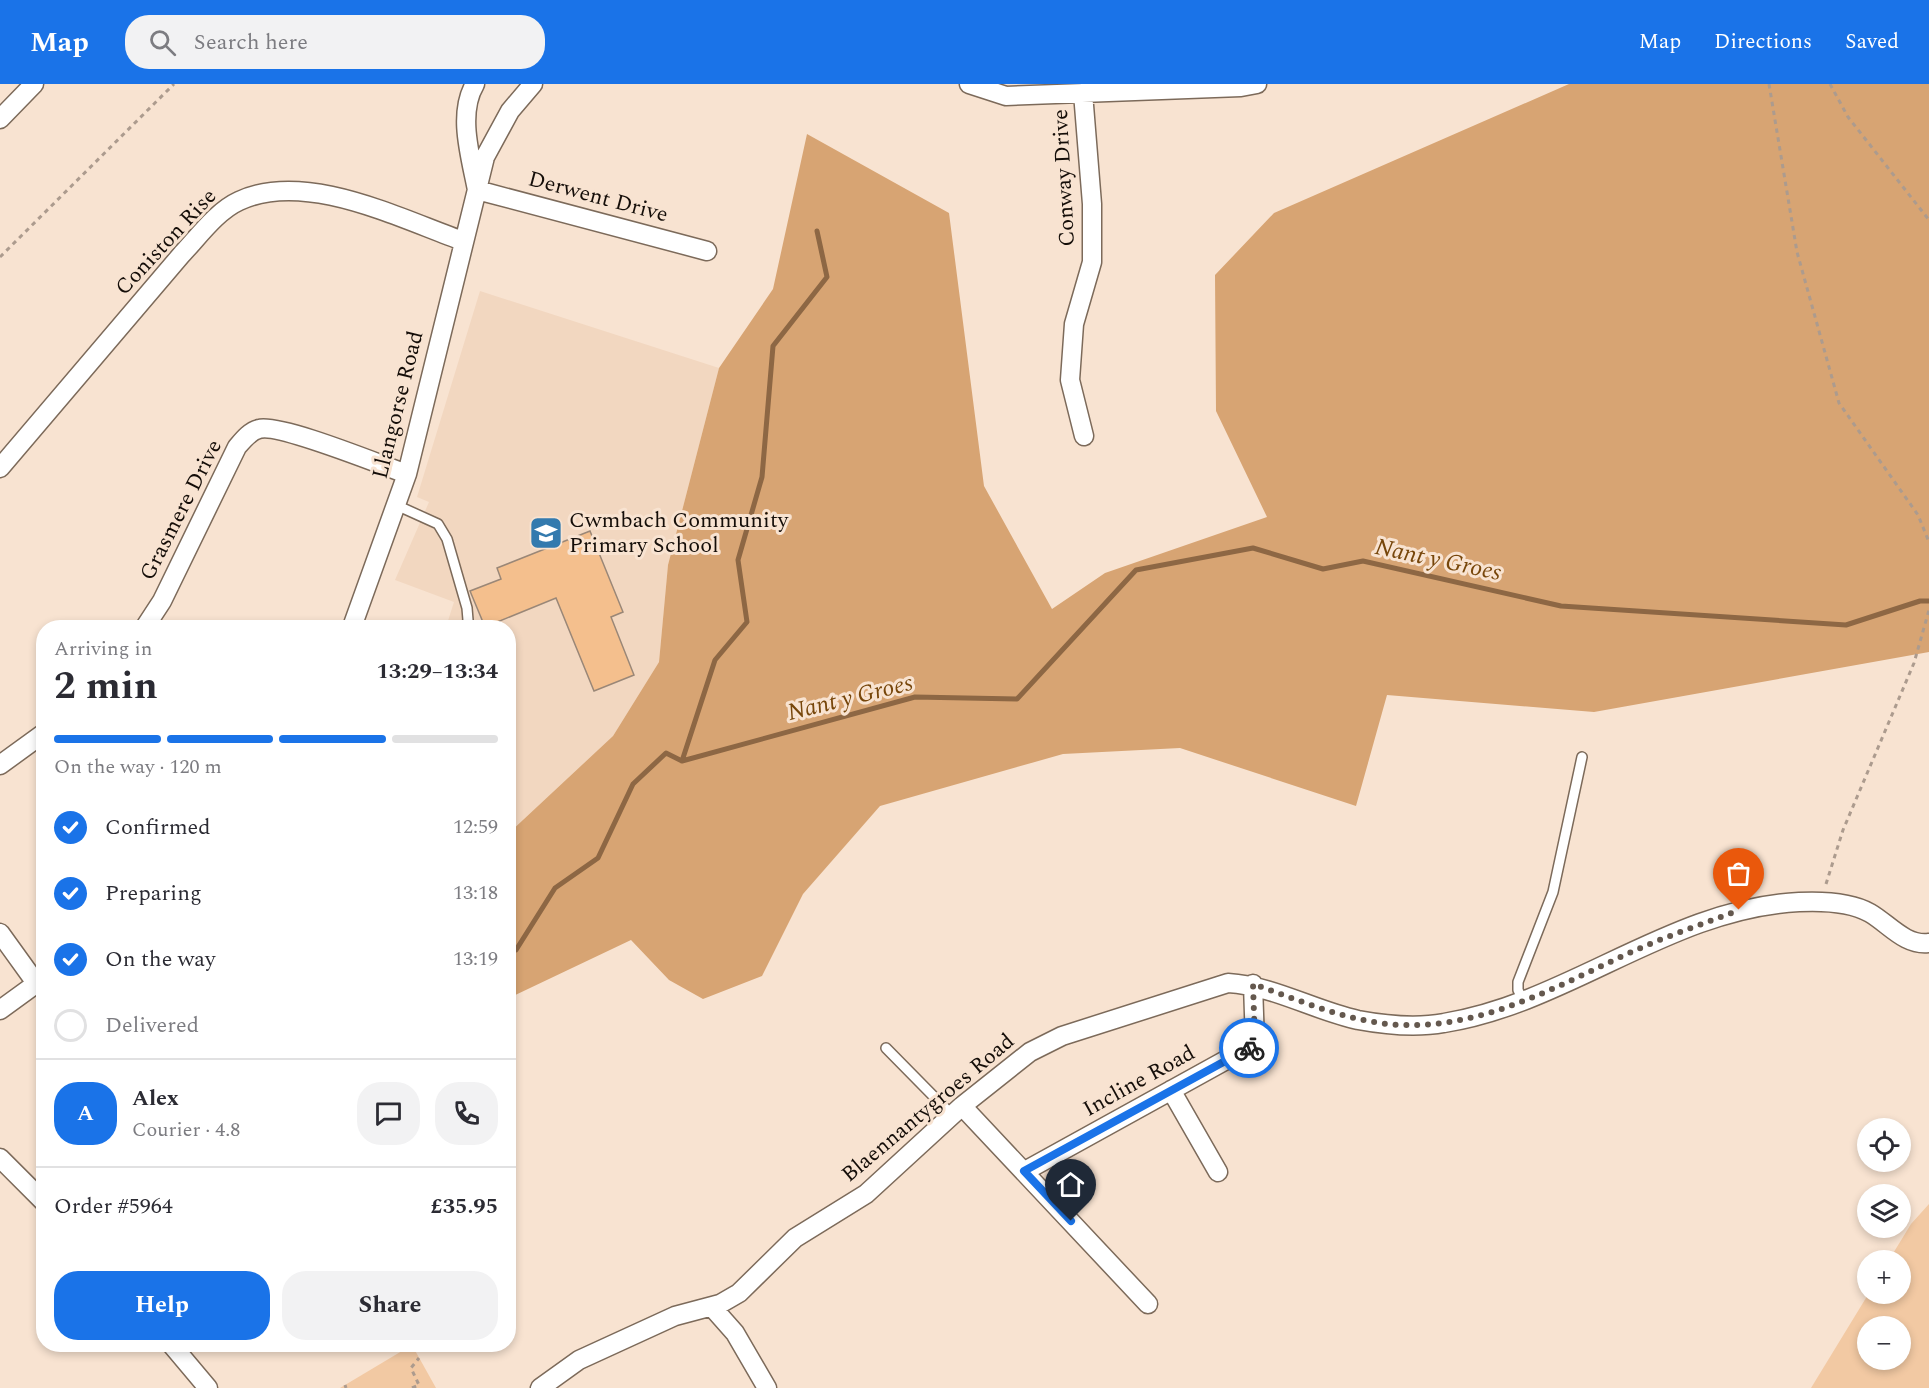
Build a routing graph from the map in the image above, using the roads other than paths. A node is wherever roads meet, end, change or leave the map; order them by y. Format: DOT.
graph roads {
  1 [pos="34,84"];
  2 [pos="475,84"];
  3 [pos="969,84"];
  4 [pos="1257,84"];
  5 [pos="528,86"];
  6 [pos="1083,93"];
  7 [pos="0,119"];
  8 [pos="477,190"];
  9 [pos="463,241"];
  10 [pos="707,251"];
  11 [pos="1084,436"];
  12 [pos="0,468"];
  13 [pos="407,474"];
  14 [pos="396,505"];
  15 [pos="150,620"];
  16 [pos="354,620"];
  17 [pos="468,620"];
  18 [pos="36,739"];
  19 [pos="1582,757"];
  20 [pos="0,765"];
  21 [pos="0,933"];
  22 [pos="1929,944"];
  23 [pos="36,975"];
  24 [pos="36,983"];
  25 [pos="1253,984"];
  26 [pos="1524,1002"];
  27 [pos="0,1010"];
  28 [pos="886,1048"];
  29 [pos="1171,1090"];
  30 [pos="957,1110"];
  31 [pos="0,1158"];
  32 [pos="1024,1171"];
  33 [pos="1218,1172"];
  34 [pos="36,1194"];
  35 [pos="1148,1304"];
  36 [pos="712,1307"];
  37 [pos="178,1352"];
  38 [pos="208,1388"];
  39 [pos="540,1388"];
  40 [pos="766,1388"];
  1 -- 7 [label="street"];
  2 -- 8 [label="street, Llangorse Road"];
  3 -- 6 [label="street"];
  4 -- 6 [label="street"];
  5 -- 8 [label="street, Llangorse Road"];
  6 -- 11 [label="street, Conway Drive"];
  8 -- 9 [label="street, Llangorse Road"];
  8 -- 10 [label="street, Derwent Drive"];
  9 -- 12 [label="street, Coniston Rise"];
  9 -- 13 [label="street, Llangorse Road"];
  13 -- 14 [label="street, Llangorse Road"];
  13 -- 15 [label="street, Grasmere Drive"];
  14 -- 16 [label="street, Llangorse Road"];
  14 -- 17 [label="lane"];
  18 -- 20 [label="street"];
  19 -- 26 [label="lane"];
  21 -- 23 [label="street"];
  22 -- 26 [label="street, Blaennantygroes Road"];
  24 -- 27 [label="street"];
  25 -- 26 [label="street, Blaennantygroes Road"];
  25 -- 29 [label="street, Incline Road"];
  25 -- 30 [label="street, Blaennantygroes Road"];
  28 -- 30 [label="lane"];
  29 -- 32 [label="street, Incline Road"];
  29 -- 33 [label="street"];
  30 -- 32 [label="street"];
  30 -- 36 [label="street, Blaennantygroes Road"];
  31 -- 34 [label="street"];
  32 -- 35 [label="street"];
  36 -- 39 [label="street, Blaennantygroes Road"];
  36 -- 40 [label="street"];
  37 -- 38 [label="street"];
}
